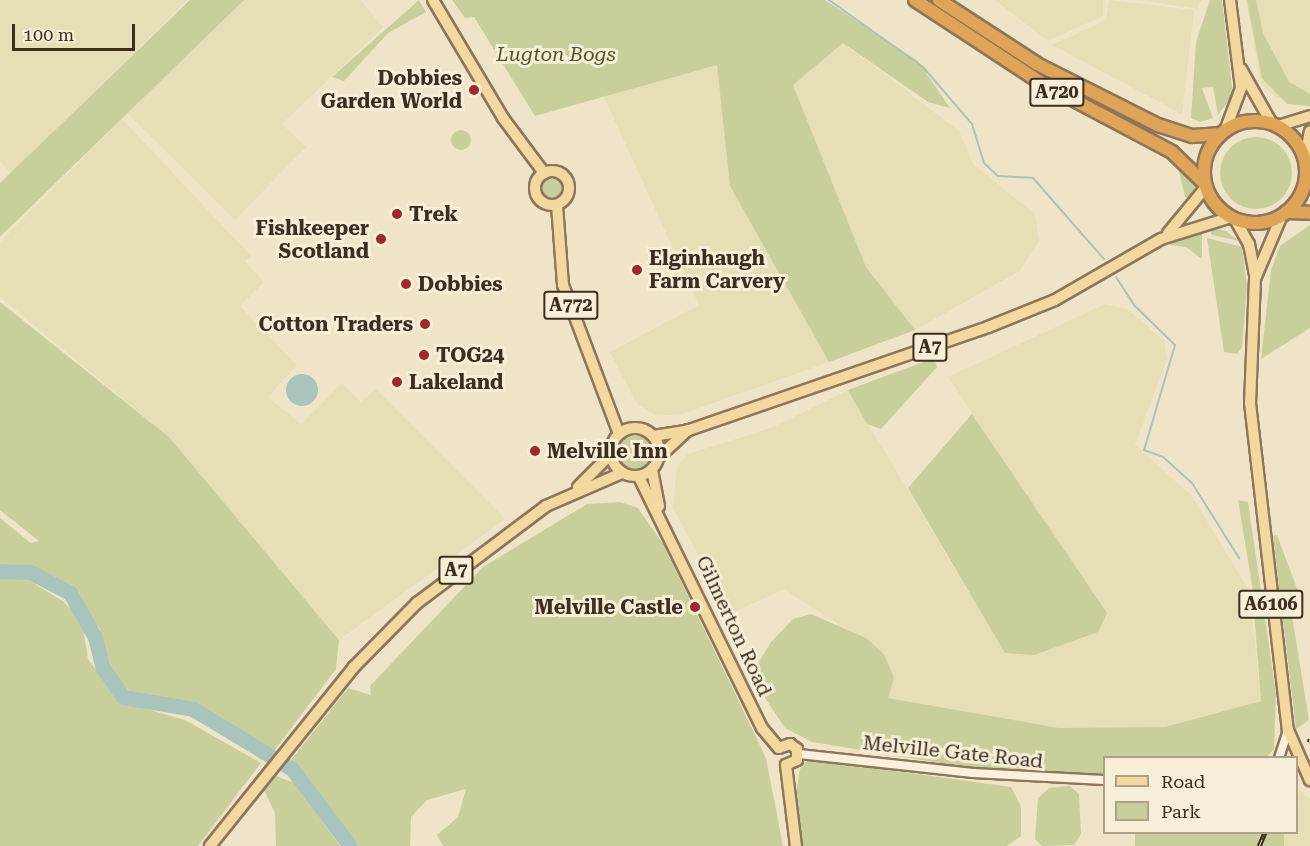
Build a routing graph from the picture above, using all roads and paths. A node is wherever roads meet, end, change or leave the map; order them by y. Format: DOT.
graph roads {
  1 [pos="433,0"];
  2 [pos="915,0"];
  3 [pos="939,0"];
  4 [pos="1230,0"];
  5 [pos="1239,63"];
  6 [pos="1310,116"];
  7 [pos="1275,125"];
  8 [pos="1223,132"];
  9 [pos="1310,132"];
  10 [pos="1307,164"];
  11 [pos="544,173"];
  12 [pos="1206,186"];
  13 [pos="557,205"];
  14 [pos="1310,213"];
  15 [pos="1284,214"];
  16 [pos="1233,218"];
  17 [pos="1161,240"];
  18 [pos="1256,279"];
  19 [pos="612,404"];
  20 [pos="632,428"];
  21 [pos="689,430"];
  22 [pos="619,434"];
  23 [pos="653,436"];
  24 [pos="611,454"];
  25 [pos="660,456"];
  26 [pos="652,470"];
  27 [pos="622,473"];
  28 [pos="639,477"];
  29 [pos="573,491"];
  30 [pos="661,516"];
  31 [pos="1288,729"];
  32 [pos="779,748"];
  33 [pos="799,754"];
  34 [pos="1281,756"];
  35 [pos="1296,756"];
  36 [pos="1298,763"];
  37 [pos="786,765"];
  38 [pos="1103,780"];
  39 [pos="1310,780"];
  40 [pos="210,846"];
  41 [pos="796,846"];
  1 -- 11 [label="main road"];
  2 -- 12 [label="highway, A720"];
  3 -- 8 [label="highway, A720"];
  4 -- 5 [label="main road"];
  5 -- 7 [label="main road"];
  5 -- 8 [label="main road"];
  6 -- 7 [label="main road"];
  7 -- 8 [label="highway"];
  7 -- 10 [label="highway"];
  8 -- 12 [label="highway"];
  9 -- 10 [label="main road"];
  10 -- 15 [label="highway"];
  11 -- 13 [label="main road"];
  11 -- 13 [label="main road, A772"];
  12 -- 16 [label="highway"];
  12 -- 17 [label="main road, A7"];
  13 -- 19 [label="main road, A772"];
  14 -- 15 [label="highway"];
  15 -- 16 [label="highway"];
  15 -- 18 [label="main road, A6106"];
  16 -- 17 [label="main road, A7"];
  16 -- 18 [label="main road, A6106"];
  17 -- 21 [label="main road, A7"];
  18 -- 31 [label="main road, A6106"];
  19 -- 20 [label="main road, A772"];
  19 -- 22 [label="main road, A772"];
  20 -- 22 [label="main road"];
  20 -- 23 [label="main road"];
  21 -- 23 [label="main road, A7"];
  21 -- 25 [label="main road, A7"];
  22 -- 24 [label="main road"];
  23 -- 25 [label="main road"];
  24 -- 27 [label="main road"];
  24 -- 29 [label="main road, A7"];
  25 -- 26 [label="main road"];
  26 -- 28 [label="main road"];
  26 -- 30 [label="main road, Gilmerton Road"];
  27 -- 28 [label="main road"];
  27 -- 29 [label="main road, A7"];
  28 -- 30 [label="main road, Gilmerton Road"];
  29 -- 40 [label="main road, A7"];
  30 -- 32 [label="main road, Gilmerton Road"];
  31 -- 34 [label="street"];
  31 -- 35 [label="main road, A6106"];
  32 -- 33 [label="main road"];
  32 -- 37 [label="main road, Gilmerton Road"];
  33 -- 37 [label="main road"];
  33 -- 38 [label="street, Melville Gate Road"];
  36 -- 39 [label="main road, A6106"];
  37 -- 41 [label="main road"];
}
